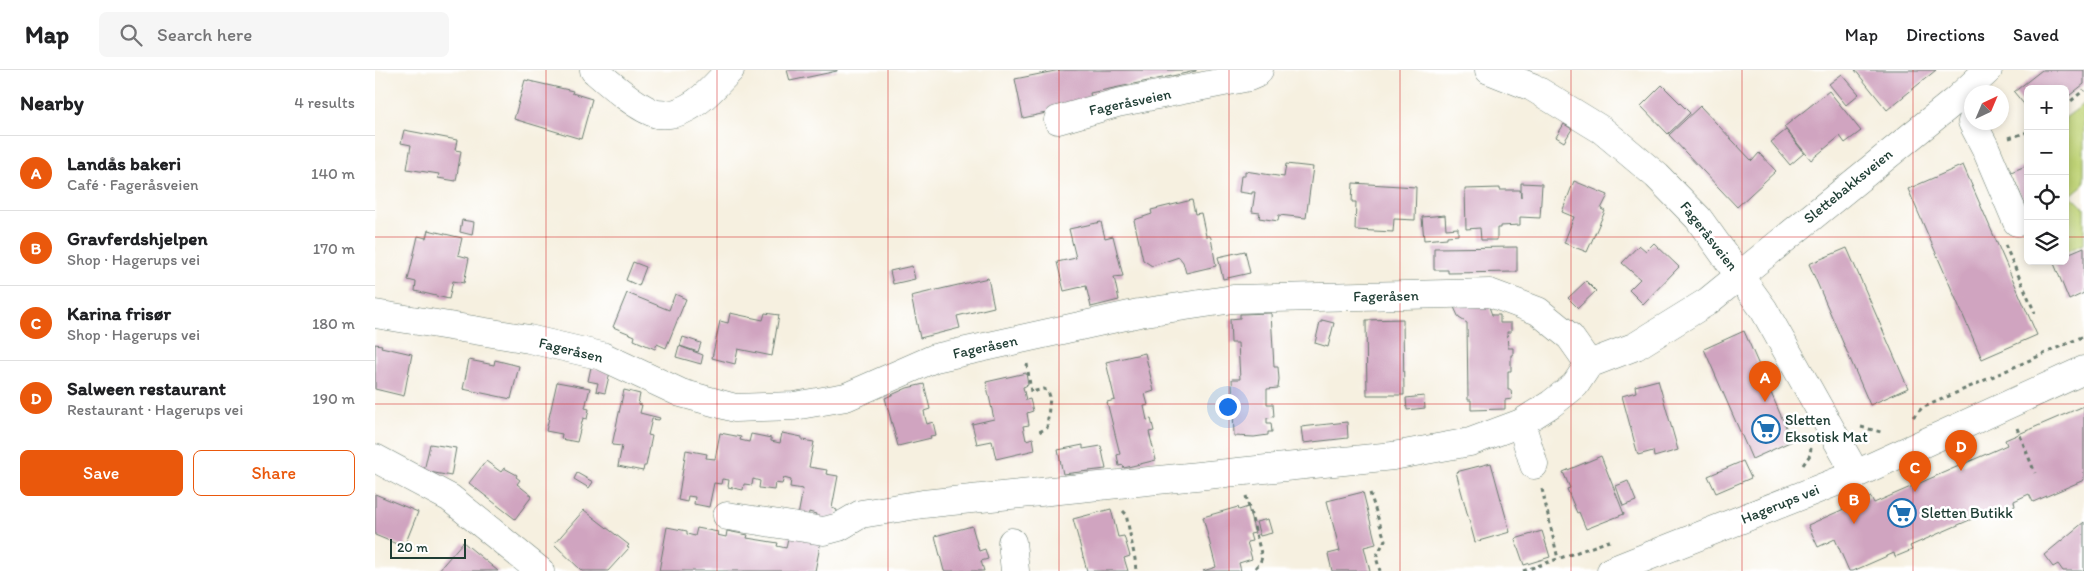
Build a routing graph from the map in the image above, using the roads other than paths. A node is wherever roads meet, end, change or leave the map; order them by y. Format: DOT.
graph roads {
  1 [pos="593,70"];
  2 [pos="730,70"];
  3 [pos="1259,70"];
  4 [pos="1489,70"];
  5 [pos="1987,70"];
  6 [pos="1957,99"];
  7 [pos="1964,110"];
  8 [pos="1058,120"];
  9 [pos="1976,130"];
  10 [pos="2017,222"];
  11 [pos="1739,274"];
  12 [pos="375,314"];
  13 [pos="1589,364"];
  14 [pos="2084,370"];
  15 [pos="1521,423"];
  16 [pos="375,458"];
  17 [pos="1534,465"];
  18 [pos="1856,474"];
  19 [pos="727,516"];
  20 [pos="1012,542"];
  21 [pos="540,571"];
  22 [pos="1015,571"];
  23 [pos="1611,571"];
  1 -- 2 [label="street"];
  3 -- 8 [label="street, Fageråsveien"];
  4 -- 11 [label="street, Fageråsveien"];
  5 -- 6 [label="street, Slettebakksveien"];
  6 -- 7 [label="street"];
  6 -- 11 [label="street, Slettebakksveien"];
  9 -- 10 [label="street"];
  11 -- 13 [label="street"];
  11 -- 18 [label="street, Fageråsveien"];
  12 -- 13 [label="street, Fageråsen"];
  13 -- 15 [label="street"];
  14 -- 18 [label="street, Hagerups vei"];
  15 -- 17 [label="street"];
  15 -- 19 [label="street"];
  16 -- 21 [label="street"];
  18 -- 23 [label="street, Hagerups vei"];
  20 -- 22 [label="street"];
}
